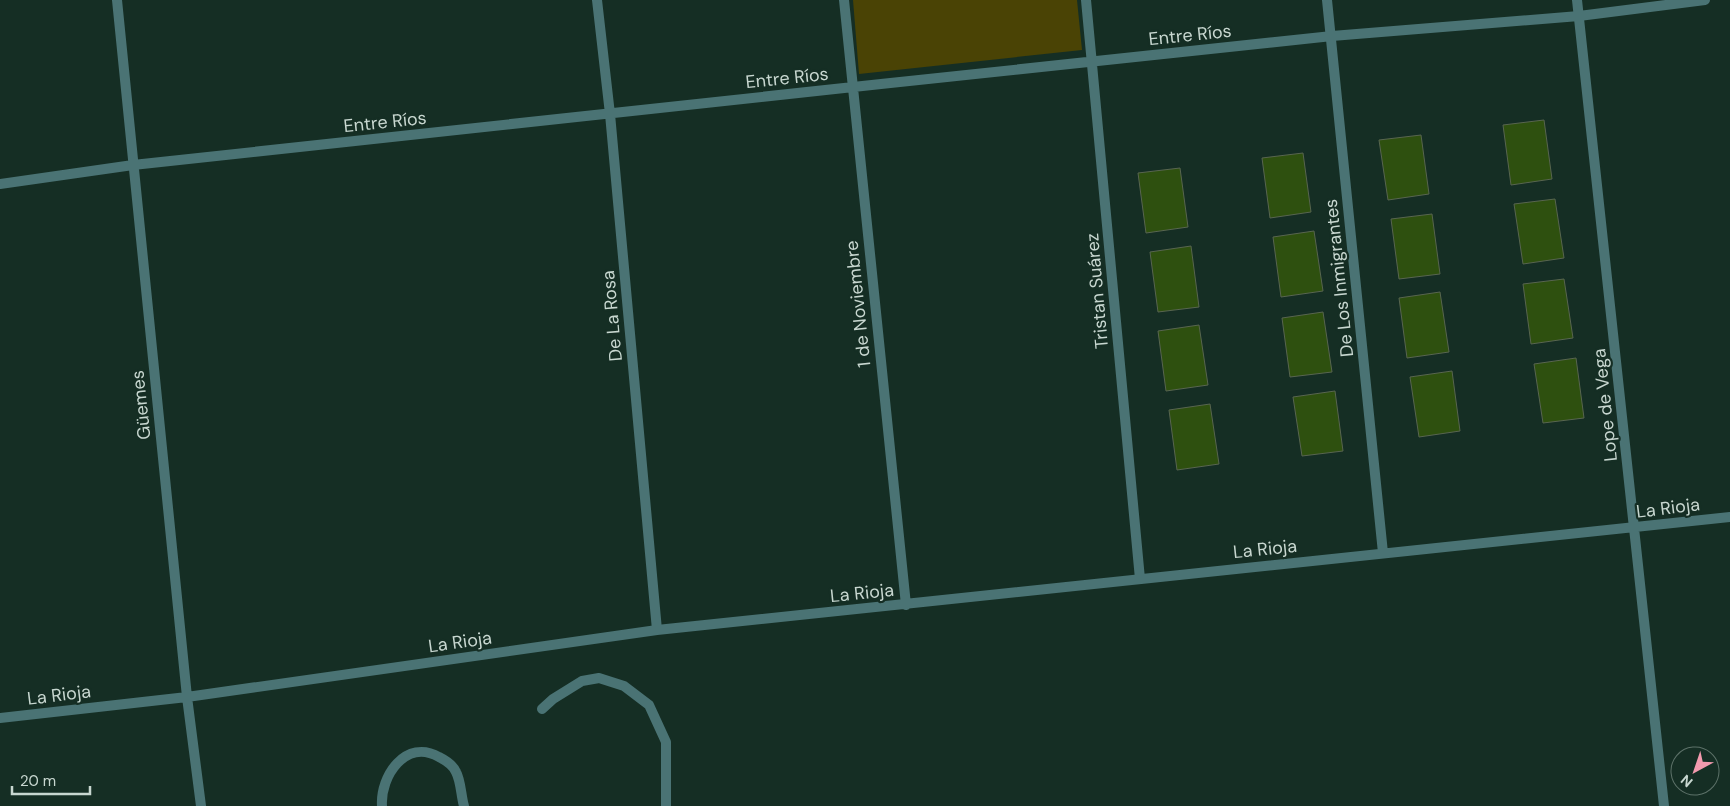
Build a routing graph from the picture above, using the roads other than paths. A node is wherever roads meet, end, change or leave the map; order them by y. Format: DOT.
graph roads {
  1 [pos="117,0"];
  2 [pos="596,0"];
  3 [pos="844,0"];
  4 [pos="1086,0"];
  5 [pos="1328,0"];
  6 [pos="1577,0"];
  7 [pos="1705,0"];
  8 [pos="1579,16"];
  9 [pos="1332,36"];
  10 [pos="1092,62"];
  11 [pos="851,87"];
  12 [pos="610,114"];
  13 [pos="133,165"];
  14 [pos="0,184"];
  15 [pos="1730,517"];
  16 [pos="1634,529"];
  17 [pos="1383,553"];
  18 [pos="1140,579"];
  19 [pos="906,605"];
  20 [pos="657,630"];
  21 [pos="187,697"];
  22 [pos="542,709"];
  23 [pos="0,718"];
  24 [pos="201,806"];
  25 [pos="382,806"];
  26 [pos="464,806"];
  27 [pos="666,806"];
  28 [pos="1664,806"];
  1 -- 13 [label="street, Güemes"];
  2 -- 12 [label="street, De La Rosa"];
  3 -- 11 [label="street, 1 de Noviembre"];
  4 -- 10 [label="street, Tristan Suárez"];
  5 -- 9 [label="street, De Los Inmigrantes"];
  6 -- 8 [label="street, Lope de Vega"];
  7 -- 8 [label="street, Entre Ríos"];
  8 -- 9 [label="street, Entre Ríos"];
  8 -- 16 [label="street, Lope de Vega"];
  9 -- 10 [label="street, Entre Ríos"];
  9 -- 17 [label="street, De Los Inmigrantes"];
  10 -- 11 [label="street, Entre Ríos"];
  10 -- 18 [label="street, Tristan Suárez"];
  11 -- 12 [label="street, Entre Ríos"];
  11 -- 19 [label="street, 1 de Noviembre"];
  12 -- 13 [label="street, Entre Ríos"];
  12 -- 20 [label="street, De La Rosa"];
  13 -- 14 [label="street, Entre Ríos"];
  13 -- 21 [label="street, Güemes"];
  15 -- 16 [label="street, La Rioja"];
  16 -- 17 [label="street, La Rioja"];
  16 -- 28 [label="street, Lope de Vega"];
  17 -- 18 [label="street, La Rioja"];
  18 -- 19 [label="street, La Rioja"];
  19 -- 20 [label="street, La Rioja"];
  20 -- 21 [label="street, La Rioja"];
  21 -- 23 [label="street, La Rioja"];
  21 -- 24 [label="street, Güemes"];
  22 -- 27 [label="street"];
  25 -- 26 [label="street"];
}
